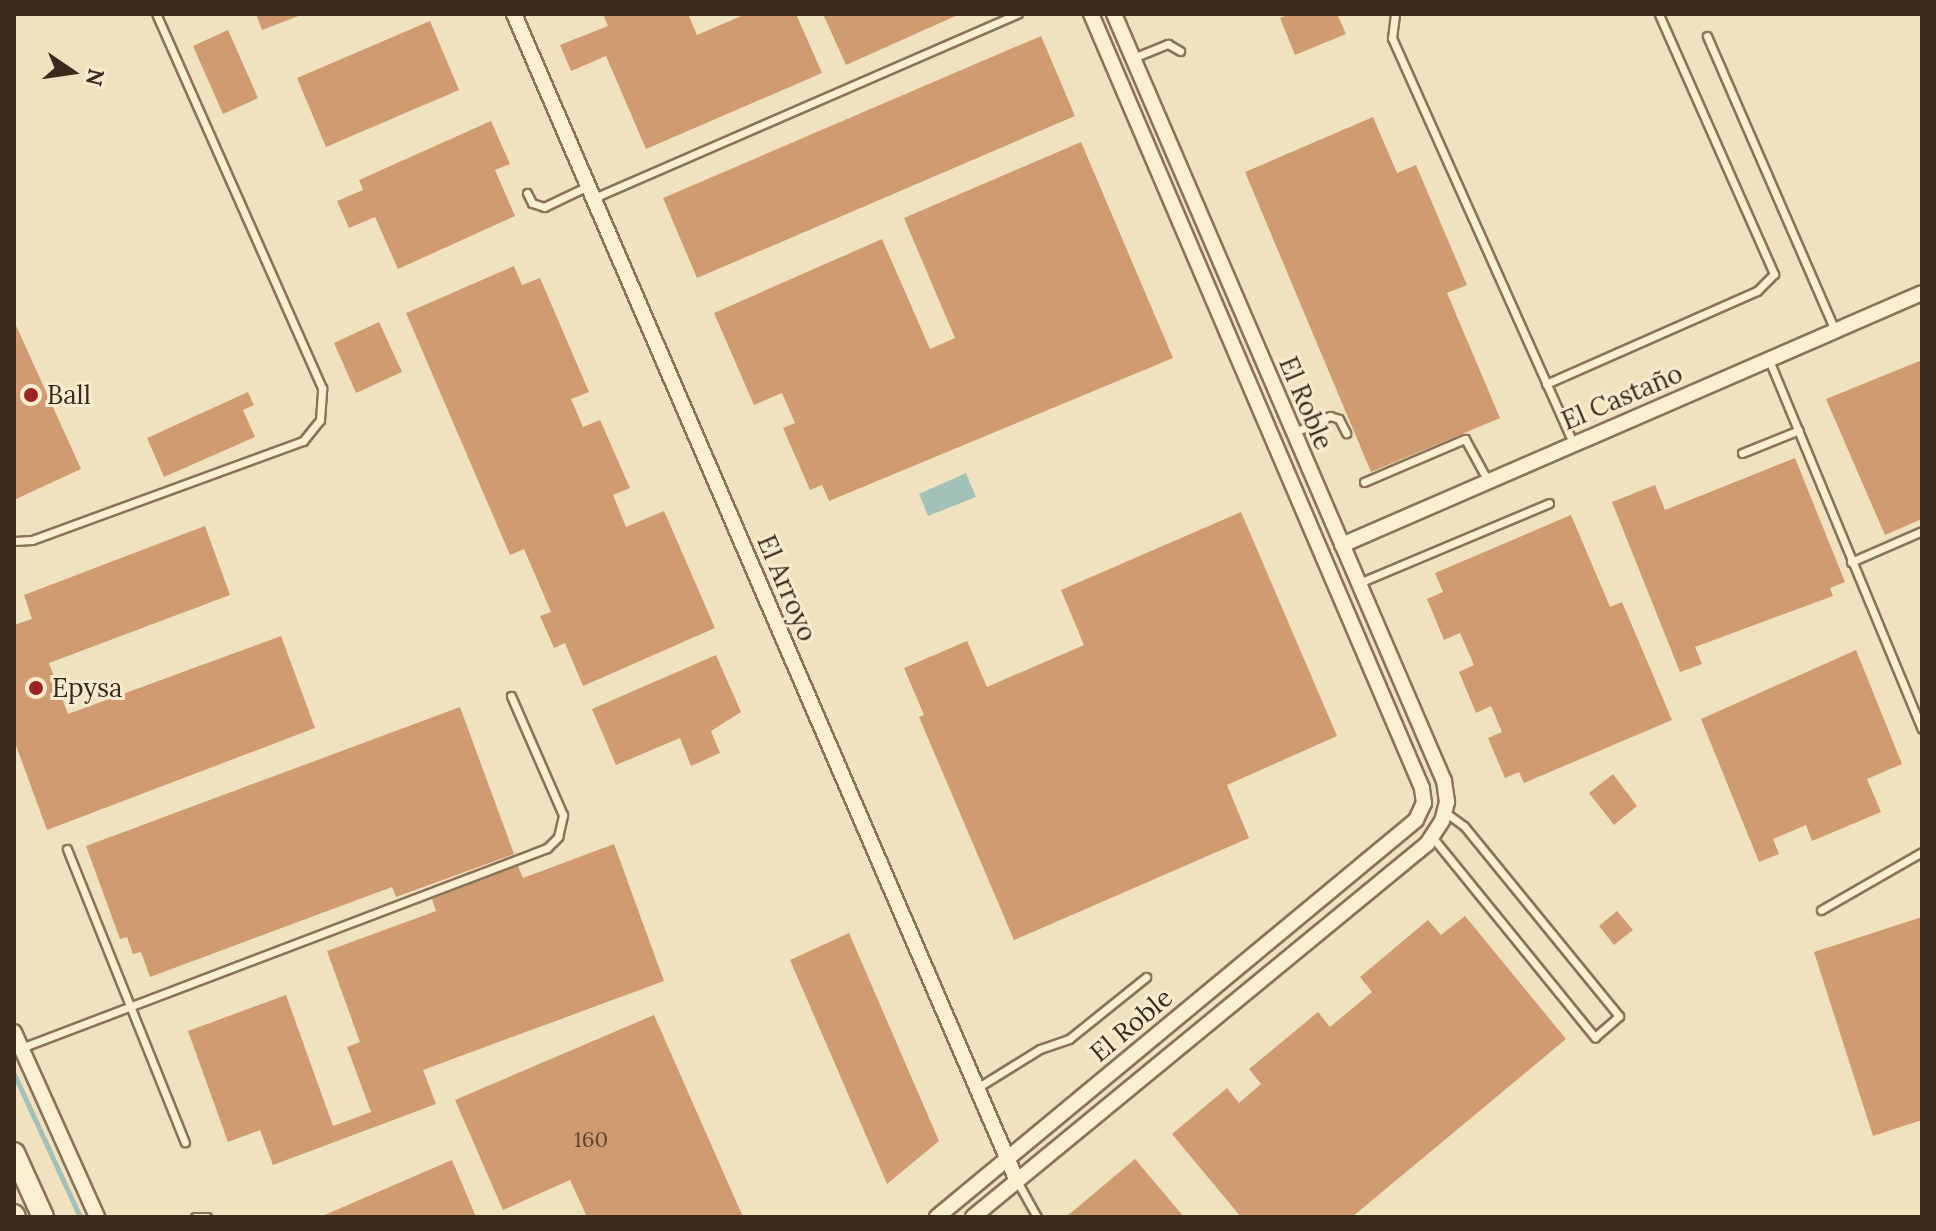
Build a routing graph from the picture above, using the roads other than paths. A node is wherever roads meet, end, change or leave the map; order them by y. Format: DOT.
graph roads {
  1 [pos="156,14"];
  2 [pos="514,14"];
  3 [pos="1018,14"];
  4 [pos="1091,14"];
  5 [pos="1114,14"];
  6 [pos="1395,14"];
  7 [pos="1659,14"];
  8 [pos="1707,36"];
  9 [pos="1180,51"];
  10 [pos="1133,58"];
  11 [pos="590,192"];
  12 [pos="527,193"];
  13 [pos="1922,293"];
  14 [pos="1237,304"];
  15 [pos="1216,313"];
  16 [pos="1835,331"];
  17 [pos="1769,360"];
  18 [pos="1546,384"];
  19 [pos="1799,430"];
  20 [pos="1293,433"];
  21 [pos="1346,433"];
  22 [pos="1574,444"];
  23 [pos="1742,453"];
  24 [pos="1488,481"];
  25 [pos="1364,482"];
  26 [pos="1549,503"];
  27 [pos="1922,531"];
  28 [pos="14,541"];
  29 [pos="1342,545"];
  30 [pos="1851,562"];
  31 [pos="1359,583"];
  32 [pos="511,696"];
  33 [pos="1922,729"];
  34 [pos="1424,803"];
  35 [pos="1445,812"];
  36 [pos="1433,838"];
  37 [pos="67,849"];
  38 [pos="1922,852"];
  39 [pos="1821,910"];
  40 [pos="1146,977"];
  41 [pos="130,1007"];
  42 [pos="14,1032"];
  43 [pos="21,1048"];
  44 [pos="977,1088"];
  45 [pos="185,1142"];
  46 [pos="14,1153"];
  47 [pos="1007,1159"];
  48 [pos="1017,1181"];
  49 [pos="43,1217"];
  50 [pos="97,1217"];
  51 [pos="195,1217"];
  52 [pos="207,1217"];
  53 [pos="937,1217"];
  54 [pos="973,1217"];
  55 [pos="1037,1217"];
  1 -- 28 [label="lane"];
  2 -- 11 [label="street, El Arroyo"];
  3 -- 11 [label="lane"];
  4 -- 15 [label="street, El Roble"];
  5 -- 10 [label="street, El Roble"];
  6 -- 18 [label="lane"];
  7 -- 18 [label="lane"];
  8 -- 16 [label="lane"];
  9 -- 10 [label="lane"];
  10 -- 14 [label="street, El Roble"];
  11 -- 12 [label="lane"];
  11 -- 44 [label="street, El Arroyo"];
  13 -- 16 [label="street, El Castaño"];
  14 -- 15 [label="street"];
  14 -- 20 [label="street, El Roble"];
  15 -- 34 [label="street, El Roble"];
  16 -- 17 [label="street, El Castaño"];
  17 -- 19 [label="lane"];
  17 -- 22 [label="street, El Castaño"];
  18 -- 22 [label="lane"];
  19 -- 23 [label="lane"];
  19 -- 30 [label="lane"];
  20 -- 21 [label="lane"];
  20 -- 29 [label="street, El Roble"];
  22 -- 24 [label="street, El Castaño"];
  24 -- 25 [label="lane"];
  24 -- 29 [label="street, El Castaño"];
  26 -- 31 [label="lane"];
  27 -- 30 [label="lane"];
  29 -- 31 [label="street, El Roble"];
  30 -- 33 [label="lane"];
  31 -- 35 [label="street, El Roble"];
  32 -- 41 [label="lane"];
  34 -- 35 [label="street"];
  34 -- 47 [label="street, El Roble"];
  35 -- 36 [label="street, El Roble"];
  35 -- 36 [label="lane"];
  36 -- 48 [label="street, El Roble"];
  37 -- 41 [label="lane"];
  38 -- 39 [label="lane"];
  40 -- 44 [label="lane"];
  41 -- 43 [label="lane"];
  41 -- 45 [label="lane"];
  42 -- 43 [label="street"];
  43 -- 50 [label="street"];
  44 -- 47 [label="street, El Arroyo"];
  46 -- 49 [label="main road"];
  47 -- 48 [label="street, El Arroyo"];
  47 -- 53 [label="street, El Roble"];
  48 -- 54 [label="street, El Roble"];
  48 -- 55 [label="lane"];
  51 -- 52 [label="lane"];
}
